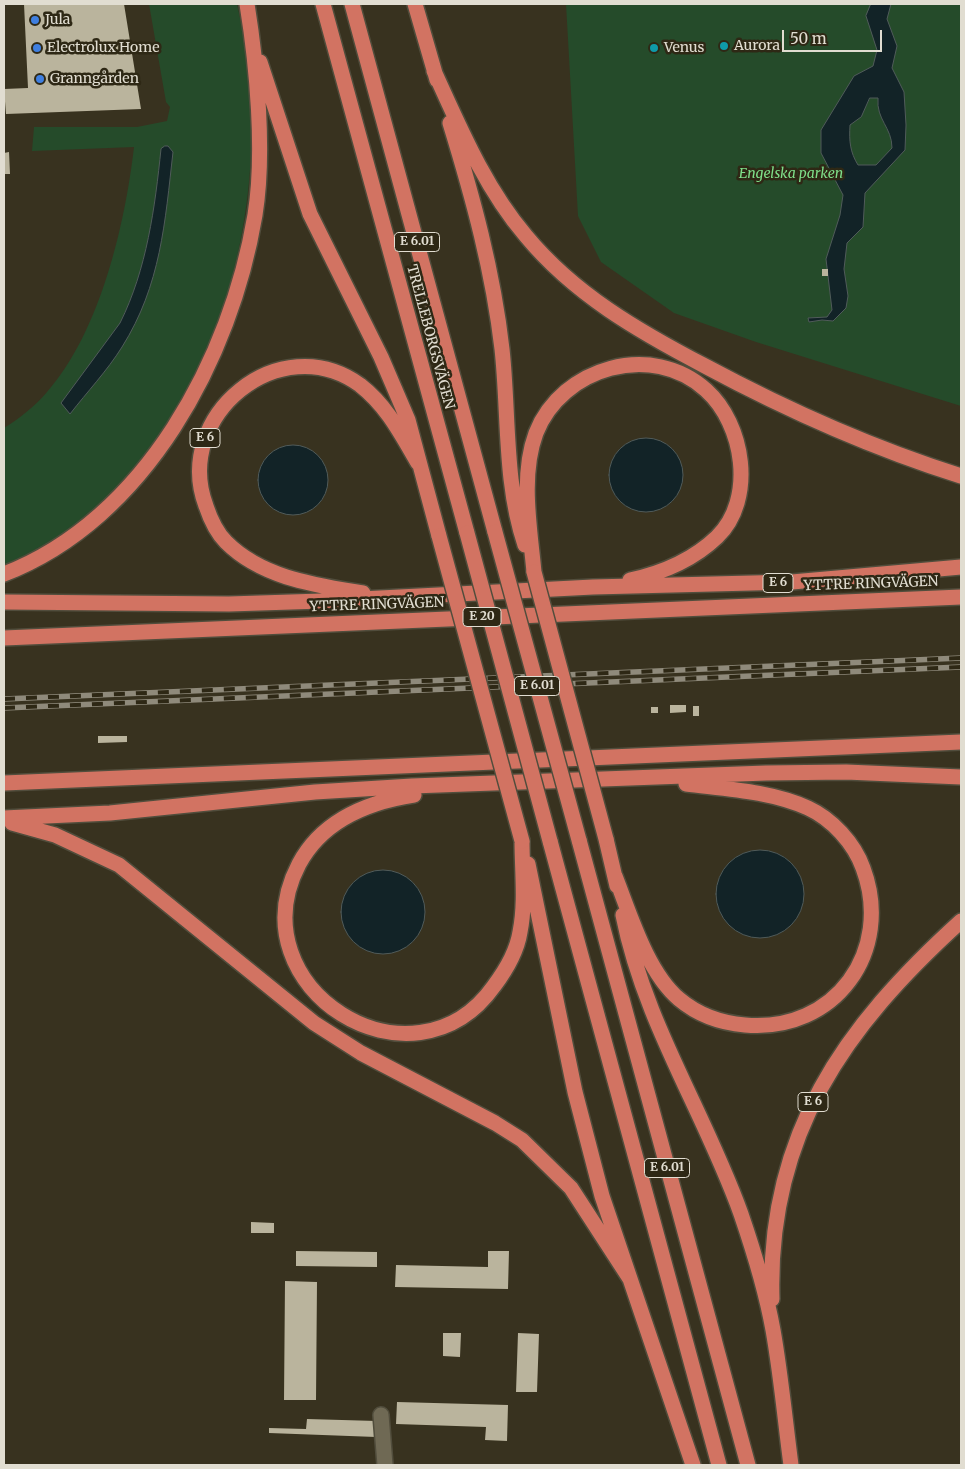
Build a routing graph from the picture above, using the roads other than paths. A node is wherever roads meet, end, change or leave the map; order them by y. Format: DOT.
graph roads {
  1 [pos="247,4"];
  2 [pos="323,4"];
  3 [pos="352,4"];
  4 [pos="415,4"];
  5 [pos="253,39"];
  6 [pos="434,71"];
  7 [pos="418,463"];
  8 [pos="961,476"];
  9 [pos="525,531"];
  10 [pos="961,567"];
  11 [pos="4,574"];
  12 [pos="593,588"];
  13 [pos="961,597"];
  14 [pos="391,598"];
  15 [pos="4,602"];
  16 [pos="4,638"];
  17 [pos="961,742"];
  18 [pos="961,778"];
  19 [pos="639,779"];
  20 [pos="4,783"];
  21 [pos="480,784"];
  22 [pos="4,818"];
  23 [pos="4,823"];
  24 [pos="522,841"];
  25 [pos="615,876"];
  26 [pos="961,921"];
  27 [pos="630,1280"];
  28 [pos="773,1330"];
  29 [pos="381,1415"];
  30 [pos="385,1465"];
  31 [pos="693,1465"];
  32 [pos="719,1465"];
  33 [pos="748,1465"];
  34 [pos="792,1465"];
  1 -- 5 [label="highway"];
  2 -- 32 [label="highway, TRELLEBORGSVÄGEN / E 6.01, bridge"];
  3 -- 33 [label="highway, TRELLEBORGSVÄGEN / E 6.01, bridge"];
  4 -- 6 [label="highway"];
  5 -- 7 [label="highway"];
  5 -- 11 [label="highway"];
  6 -- 8 [label="highway"];
  6 -- 9 [label="highway"];
  7 -- 14 [label="highway, E 6"];
  7 -- 24 [label="highway, E 6, bridge"];
  9 -- 12 [label="highway"];
  9 -- 25 [label="highway, bridge"];
  10 -- 12 [label="highway, E 6"];
  12 -- 14 [label="highway, E 6"];
  13 -- 16 [label="highway, YTTRE RINGVÄGEN / E 20"];
  14 -- 15 [label="highway"];
  17 -- 20 [label="highway"];
  18 -- 19 [label="highway"];
  19 -- 21 [label="highway"];
  19 -- 25 [label="highway"];
  21 -- 22 [label="highway"];
  21 -- 24 [label="highway"];
  23 -- 27 [label="highway"];
  24 -- 27 [label="highway, E 6"];
  25 -- 28 [label="highway"];
  26 -- 28 [label="highway, E 6"];
  27 -- 31 [label="highway, E 6"];
  28 -- 34 [label="highway, E 6"];
  29 -- 30 [label="street"];
}
